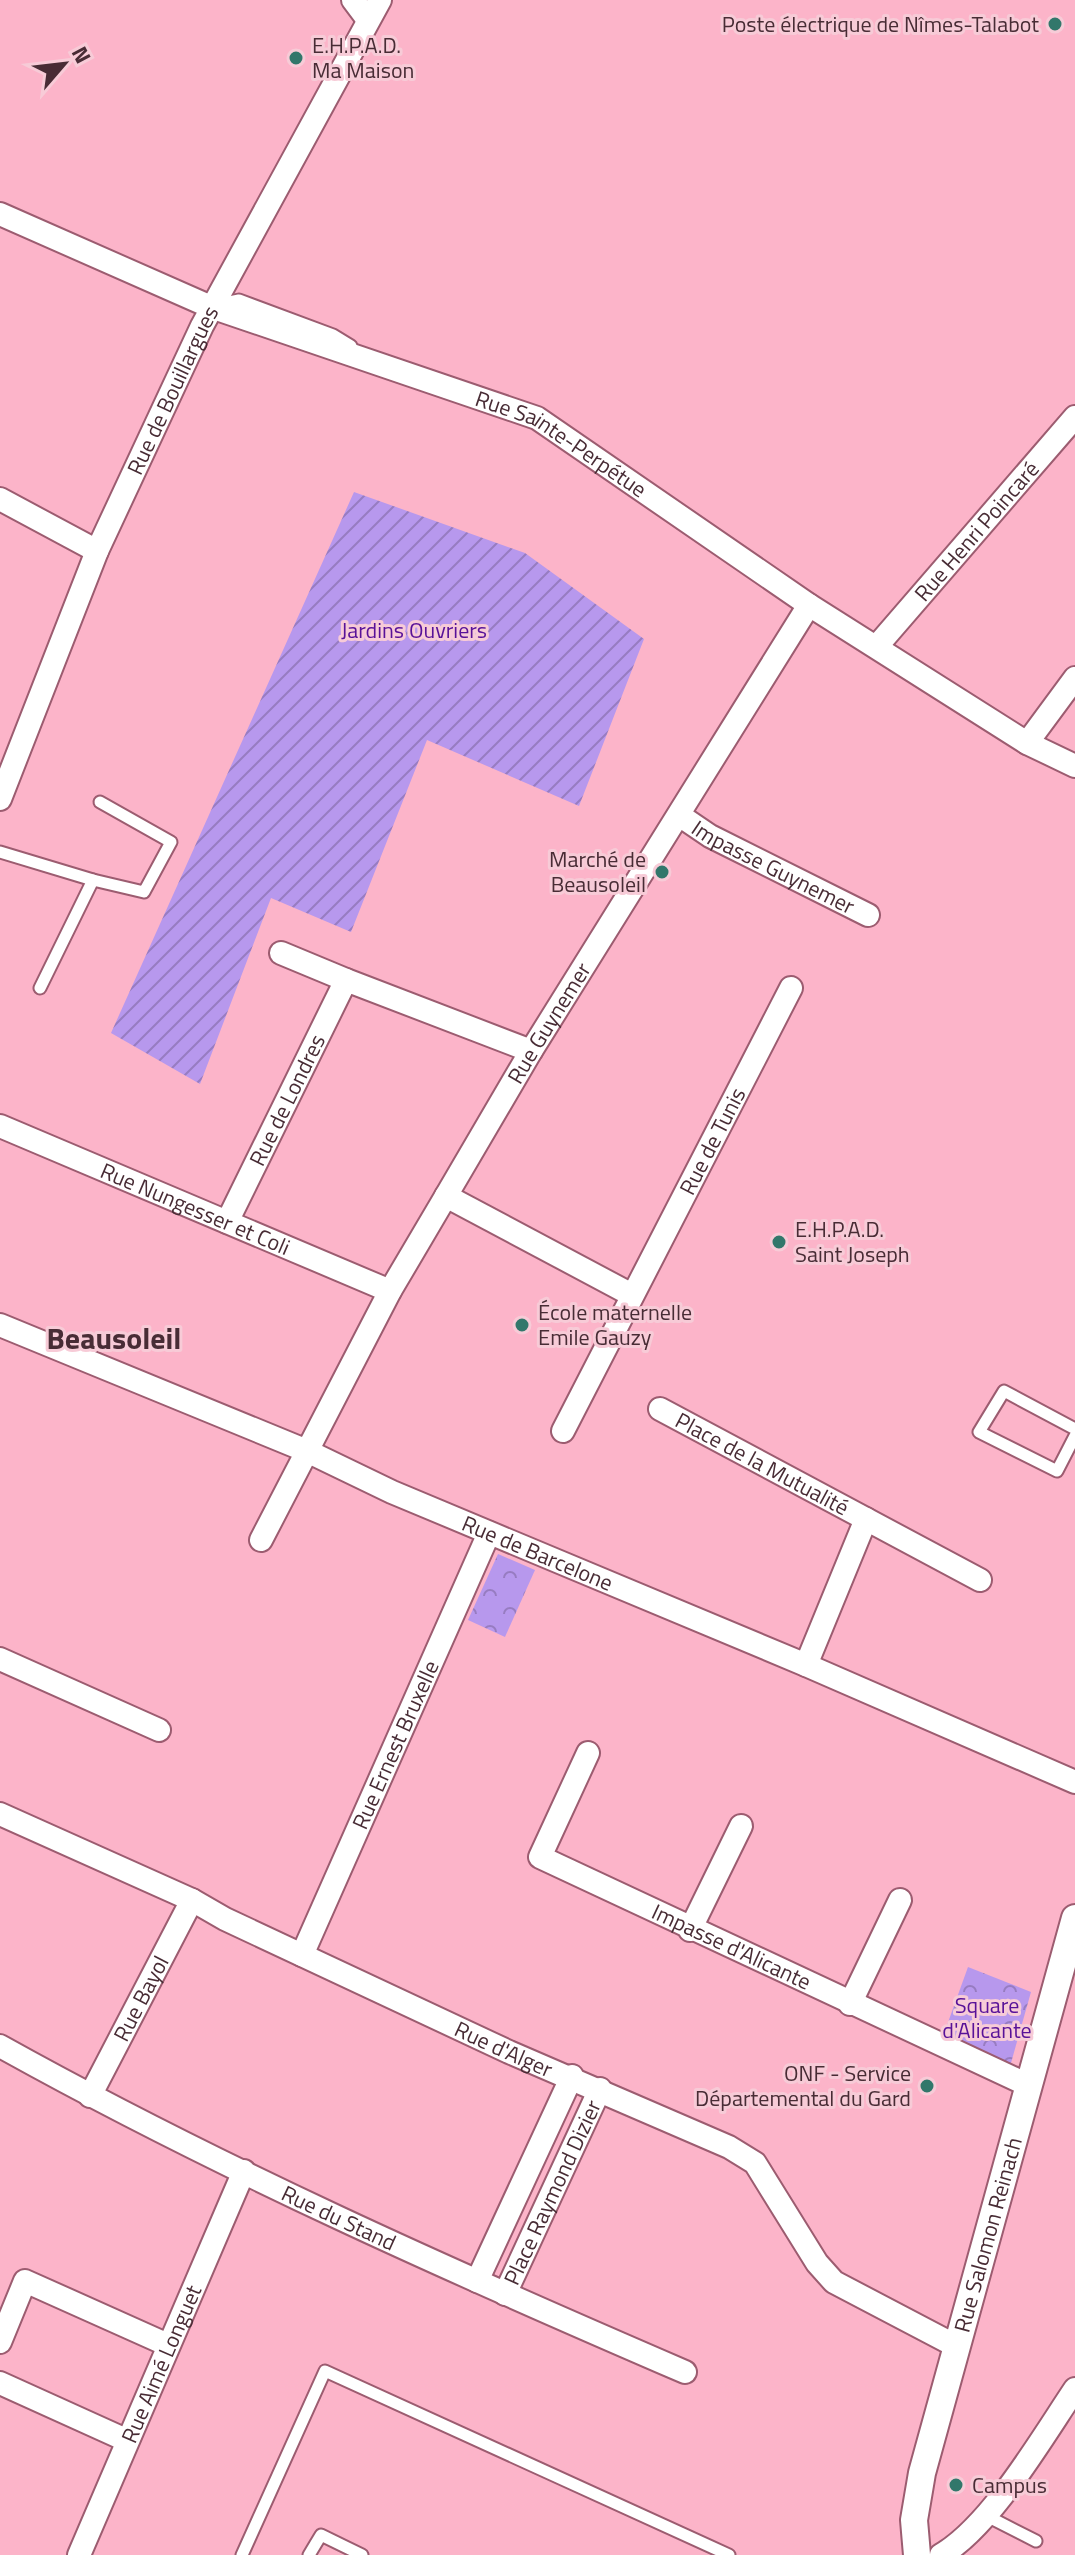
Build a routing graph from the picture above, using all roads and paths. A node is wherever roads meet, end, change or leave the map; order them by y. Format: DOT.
graph roads {
  1 [pos="353,0"];
  2 [pos="380,0"];
  3 [pos="368,20"];
  4 [pos="0,214"];
  5 [pos="211,307"];
  6 [pos="1075,417"];
  7 [pos="0,499"];
  8 [pos="97,551"];
  9 [pos="809,605"];
  10 [pos="877,646"];
  11 [pos="1075,678"];
  12 [pos="1027,743"];
  13 [pos="1075,766"];
  14 [pos="4,774"];
  15 [pos="0,799"];
  16 [pos="100,802"];
  17 [pos="679,815"];
  18 [pos="0,852"];
  19 [pos="93,880"];
  20 [pos="868,915"];
  21 [pos="281,953"];
  22 [pos="346,980"];
  23 [pos="40,988"];
  24 [pos="791,988"];
  25 [pos="531,1051"];
  26 [pos="0,1126"];
  27 [pos="446,1196"];
  28 [pos="227,1222"];
  29 [pos="390,1291"];
  30 [pos="632,1295"];
  31 [pos="0,1325"];
  32 [pos="660,1409"];
  33 [pos="1075,1429"];
  34 [pos="563,1431"];
  35 [pos="1075,1436"];
  36 [pos="307,1451"];
  37 [pos="866,1519"];
  38 [pos="489,1533"];
  39 [pos="261,1540"];
  40 [pos="980,1580"];
  41 [pos="0,1659"];
  42 [pos="806,1665"];
  43 [pos="159,1730"];
  44 [pos="588,1753"];
  45 [pos="1075,1782"];
  46 [pos="0,1814"];
  47 [pos="741,1826"];
  48 [pos="192,1900"];
  49 [pos="900,1900"];
  50 [pos="1075,1918"];
  51 [pos="690,1930"];
  52 [pos="302,1955"];
  53 [pos="850,2004"];
  54 [pos="0,2046"];
  55 [pos="572,2076"];
  56 [pos="1028,2085"];
  57 [pos="600,2089"];
  58 [pos="90,2096"];
  59 [pos="244,2171"];
  60 [pos="477,2281"];
  61 [pos="505,2294"];
  62 [pos="0,2342"];
  63 [pos="168,2345"];
  64 [pos="956,2346"];
  65 [pos="685,2372"];
  66 [pos="0,2383"];
  67 [pos="1073,2396"];
  68 [pos="126,2440"];
  69 [pos="984,2515"];
  70 [pos="1036,2541"];
  71 [pos="79,2555"];
  72 [pos="242,2555"];
  73 [pos="309,2555"];
  74 [pos="362,2555"];
  75 [pos="729,2555"];
  76 [pos="917,2555"];
  77 [pos="941,2555"];
  1 -- 3 [label="street"];
  2 -- 3 [label="street, Rue de Bouillargues"];
  3 -- 5 [label="street, Rue de Bouillargues"];
  4 -- 5 [label="street, Rue Sainte-Perpétue"];
  5 -- 8 [label="street, Rue de Bouillargues"];
  5 -- 9 [label="street, Rue Sainte-Perpétue"];
  6 -- 10 [label="street, Rue Henri Poincaré"];
  7 -- 8 [label="street"];
  8 -- 14 [label="street, Rue de Bouillargues"];
  9 -- 10 [label="street, Rue Sainte-Perpétue"];
  9 -- 17 [label="street, Rue Guynemer"];
  10 -- 12 [label="street, Rue Sainte-Perpétue"];
  11 -- 12 [label="street"];
  12 -- 13 [label="street, Rue Sainte-Perpétue"];
  14 -- 15 [label="street, Rue de Bouillargues"];
  16 -- 19 [label="lane"];
  17 -- 20 [label="street, Impasse Guynemer"];
  17 -- 25 [label="street, Rue Guynemer"];
  18 -- 19 [label="lane"];
  19 -- 23 [label="lane"];
  21 -- 22 [label="street"];
  22 -- 25 [label="street"];
  22 -- 28 [label="street, Rue de Londres"];
  24 -- 30 [label="street, Rue de Tunis"];
  25 -- 27 [label="street, Rue Guynemer"];
  26 -- 28 [label="street, Rue Nungesser et Coli"];
  27 -- 29 [label="street, Rue Guynemer"];
  27 -- 30 [label="street"];
  28 -- 29 [label="street, Rue Nungesser et Coli"];
  29 -- 36 [label="street, Rue Guynemer"];
  30 -- 34 [label="street, Rue de Tunis"];
  31 -- 36 [label="street, Rue de Barcelone"];
  32 -- 37 [label="street, Place de la Mutualité"];
  33 -- 35 [label="lane"];
  36 -- 38 [label="street, Rue de Barcelone"];
  36 -- 39 [label="street, Rue Guynemer"];
  37 -- 40 [label="street, Place de la Mutualité"];
  37 -- 42 [label="street, Place de la Mutualité"];
  38 -- 42 [label="street, Rue de Barcelone"];
  38 -- 52 [label="street, Rue Ernest Bruxelle"];
  41 -- 43 [label="street"];
  42 -- 45 [label="street, Rue de Barcelone"];
  44 -- 51 [label="street, Impasse d'Alicante"];
  46 -- 48 [label="street, Rue d'Alger"];
  47 -- 51 [label="street"];
  48 -- 52 [label="street, Rue d'Alger"];
  48 -- 58 [label="street, Rue Bayol"];
  49 -- 53 [label="street"];
  50 -- 56 [label="street, Rue Salomon Reinach"];
  51 -- 53 [label="street, Impasse d'Alicante"];
  52 -- 55 [label="street, Rue d'Alger"];
  53 -- 56 [label="street, Impasse d'Alicante"];
  54 -- 58 [label="street, Rue du Stand"];
  55 -- 57 [label="street, Rue d'Alger"];
  55 -- 60 [label="street, Place Raymond Dizier"];
  56 -- 64 [label="street, Rue Salomon Reinach"];
  57 -- 61 [label="street, Place Raymond Dizier"];
  57 -- 64 [label="street, Rue d'Alger"];
  58 -- 59 [label="street, Rue du Stand"];
  59 -- 60 [label="street, Rue du Stand"];
  59 -- 63 [label="street, Rue Aimé Longuet"];
  60 -- 61 [label="street, Rue du Stand"];
  61 -- 65 [label="street, Rue du Stand"];
  62 -- 63 [label="street"];
  63 -- 68 [label="street, Rue Aimé Longuet"];
  64 -- 76 [label="street, Rue Salomon Reinach"];
  66 -- 68 [label="street"];
  67 -- 69 [label="street"];
  68 -- 71 [label="street, Rue Aimé Longuet"];
  69 -- 70 [label="lane"];
  69 -- 77 [label="street"];
  72 -- 75 [label="lane"];
  73 -- 74 [label="lane"];
}
